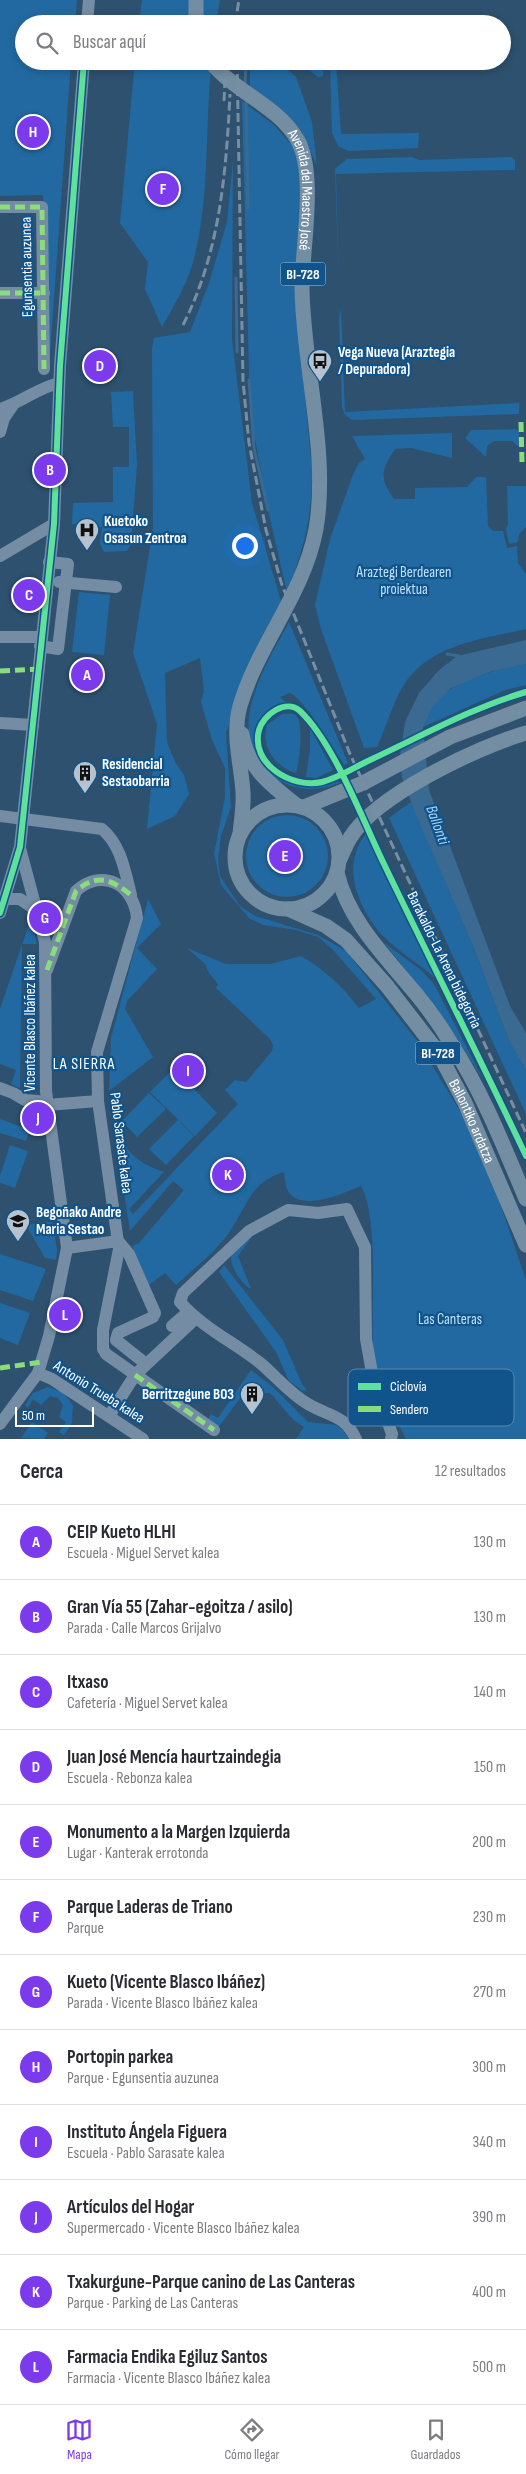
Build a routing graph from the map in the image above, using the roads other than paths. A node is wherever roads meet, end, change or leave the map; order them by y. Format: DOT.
graph roads {
  1 [pos="89,0"];
  2 [pos="196,0"];
  3 [pos="88,15"];
  4 [pos="196,15"];
  5 [pos="83,70"];
  6 [pos="218,70"];
  7 [pos="0,207"];
  8 [pos="44,293"];
  9 [pos="0,294"];
  10 [pos="44,369"];
  11 [pos="59,383"];
  12 [pos="13,405"];
  13 [pos="0,409"];
  14 [pos="0,429"];
  15 [pos="54,524"];
  16 [pos="0,556"];
  17 [pos="50,562"];
  18 [pos="48,580"];
  19 [pos="66,582"];
  20 [pos="116,587"];
  21 [pos="0,637"];
  22 [pos="41,642"];
  23 [pos="240,705"];
  24 [pos="526,708"];
  25 [pos="0,724"];
  26 [pos="33,725"];
  27 [pos="526,733"];
  28 [pos="300,806"];
  29 [pos="0,816"];
  30 [pos="22,818"];
  31 [pos="240,834"];
  32 [pos="20,847"];
  33 [pos="338,866"];
  34 [pos="130,895"];
  35 [pos="5,899"];
  36 [pos="36,910"];
  37 [pos="288,910"];
  38 [pos="0,913"];
  39 [pos="47,970"];
  40 [pos="0,1088"];
  41 [pos="98,1101"];
  42 [pos="47,1105"];
  43 [pos="526,1199"];
  44 [pos="118,1241"];
  45 [pos="526,1245"];
  46 [pos="67,1248"];
  47 [pos="192,1315"];
  48 [pos="172,1326"];
  49 [pos="146,1364"];
  50 [pos="371,1369"];
  51 [pos="38,1373"];
  52 [pos="134,1376"];
  53 [pos="109,1416"];
  54 [pos="0,1424"];
  55 [pos="348,1424"];
  56 [pos="350,1426"];
  57 [pos="389,1426"];
  58 [pos="214,1430"];
  59 [pos="142,1439"];
  60 [pos="356,1439"];
  61 [pos="391,1439"];
  1 -- 3 [label="street"];
  2 -- 4 [label="main road"];
  5 -- 11 [label="street"];
  6 -- 23 [label="main road, Avenida del Maestro José / BI-728"];
  7 -- 8 [label="street, Egunsentia auzunea"];
  8 -- 9 [label="street"];
  8 -- 10 [label="street, Egunsentia auzunea"];
  11 -- 12 [label="street"];
  11 -- 15 [label="street"];
  12 -- 13 [label="street"];
  12 -- 14 [label="street"];
  15 -- 16 [label="street"];
  15 -- 17 [label="street"];
  17 -- 18 [label="street"];
  17 -- 19 [label="street"];
  18 -- 19 [label="street"];
  18 -- 22 [label="street"];
  19 -- 20 [label="street"];
  19 -- 22 [label="street"];
  21 -- 22 [label="street"];
  22 -- 26 [label="street"];
  23 -- 28 [label="main road, BI-728"];
  23 -- 31 [label="main road, BI-728"];
  24 -- 28 [label="main road"];
  25 -- 26 [label="street"];
  26 -- 30 [label="street"];
  27 -- 33 [label="main road"];
  28 -- 31 [label="main road, BI-728"];
  28 -- 33 [label="main road, BI-728"];
  29 -- 30 [label="street, Pablo Sarasate kalea"];
  30 -- 32 [label="street"];
  30 -- 34 [label="street, Pablo Sarasate kalea"];
  31 -- 37 [label="main road, BI-728"];
  32 -- 35 [label="street"];
  32 -- 36 [label="street, Vicente Blasco Ibáñez kalea"];
  33 -- 37 [label="main road"];
  33 -- 43 [label="main road, Ballontiko ardatza / BI-728"];
  34 -- 39 [label="street"];
  34 -- 41 [label="street, Pablo Sarasate kalea"];
  35 -- 36 [label="street"];
  35 -- 38 [label="street"];
  36 -- 39 [label="street, Vicente Blasco Ibáñez kalea"];
  37 -- 45 [label="main road, Ballontiko ardatza / BI-728"];
  39 -- 42 [label="street, Vicente Blasco Ibáñez kalea"];
  40 -- 42 [label="street"];
  41 -- 42 [label="street"];
  41 -- 44 [label="street, Pablo Sarasate kalea"];
  42 -- 46 [label="street, Vicente Blasco Ibáñez kalea"];
  44 -- 46 [label="street"];
  44 -- 49 [label="street"];
  44 -- 52 [label="street, Pablo Sarasate kalea"];
  46 -- 51 [label="street, Vicente Blasco Ibáñez kalea"];
  47 -- 48 [label="street"];
  47 -- 49 [label="street"];
  47 -- 50 [label="street"];
  47 -- 55 [label="street"];
  49 -- 52 [label="street"];
  51 -- 53 [label="street, Antonio Trueba kalea"];
  51 -- 54 [label="street"];
  52 -- 53 [label="street"];
  52 -- 58 [label="street, Pablo Sarasate kalea"];
  53 -- 59 [label="street, Antonio Trueba kalea"];
  56 -- 60 [label="street"];
  57 -- 61 [label="street"];
}
